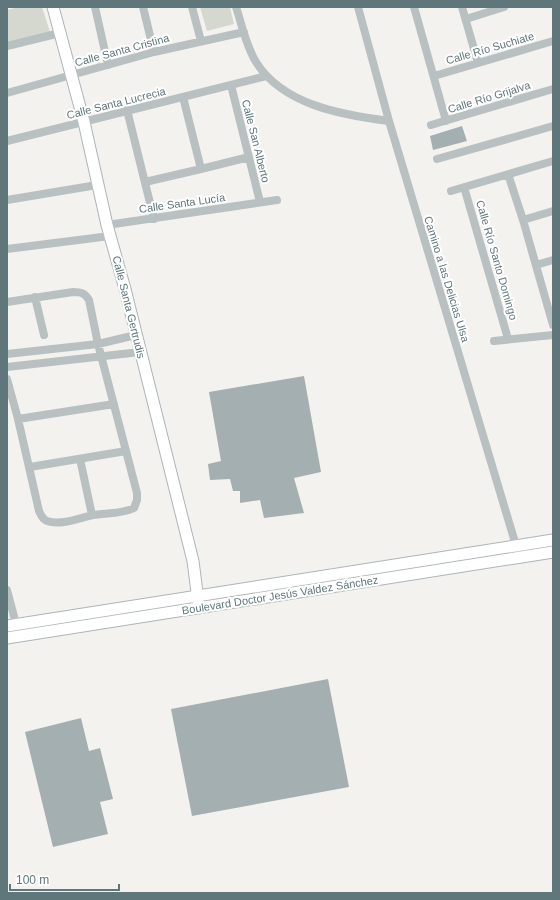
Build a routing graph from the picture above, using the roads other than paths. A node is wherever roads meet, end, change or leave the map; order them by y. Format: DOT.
graph roads {
  1 [pos="53,7"];
  2 [pos="95,7"];
  3 [pos="143,7"];
  4 [pos="192,7"];
  5 [pos="236,7"];
  6 [pos="358,7"];
  7 [pos="414,7"];
  8 [pos="462,7"];
  9 [pos="504,7"];
  10 [pos="466,19"];
  11 [pos="244,32"];
  12 [pos="60,33"];
  13 [pos="201,41"];
  14 [pos="553,41"];
  15 [pos="7,46"];
  16 [pos="154,52"];
  17 [pos="478,63"];
  18 [pos="108,65"];
  19 [pos="71,76"];
  20 [pos="266,76"];
  21 [pos="434,76"];
  22 [pos="231,85"];
  23 [pos="553,89"];
  24 [pos="7,93"];
  25 [pos="183,97"];
  26 [pos="127,110"];
  27 [pos="446,121"];
  28 [pos="84,122"];
  29 [pos="389,122"];
  30 [pos="431,125"];
  31 [pos="553,126"];
  32 [pos="7,141"];
  33 [pos="249,157"];
  34 [pos="437,160"];
  35 [pos="553,160"];
  36 [pos="201,170"];
  37 [pos="508,174"];
  38 [pos="145,182"];
  39 [pos="97,185"];
  40 [pos="464,187"];
  41 [pos="451,191"];
  42 [pos="7,200"];
  43 [pos="277,200"];
  44 [pos="260,202"];
  45 [pos="553,211"];
  46 [pos="154,219"];
  47 [pos="523,220"];
  48 [pos="107,225"];
  49 [pos="110,236"];
  50 [pos="7,249"];
  51 [pos="553,260"];
  52 [pos="536,265"];
  53 [pos="35,297"];
  54 [pos="7,302"];
  55 [pos="551,309"];
  56 [pos="553,325"];
  57 [pos="136,335"];
  58 [pos="553,335"];
  59 [pos="44,336"];
  60 [pos="508,339"];
  61 [pos="494,341"];
  62 [pos="98,344"];
  63 [pos="140,352"];
  64 [pos="7,354"];
  65 [pos="101,356"];
  66 [pos="7,367"];
  67 [pos="7,379"];
  68 [pos="114,404"];
  69 [pos="18,419"];
  70 [pos="126,451"];
  71 [pos="80,459"];
  72 [pos="30,467"];
  73 [pos="92,515"];
  74 [pos="553,540"];
  75 [pos="517,552"];
  76 [pos="553,552"];
  77 [pos="7,590"];
  78 [pos="198,596"];
  79 [pos="199,608"];
  80 [pos="11,625"];
  81 [pos="7,638"];
  1 -- 12 [label="main road, Calle Santa Gertrudis"];
  2 -- 18 [label="street"];
  3 -- 16 [label="street"];
  4 -- 13 [label="street"];
  5 -- 11 [label="street"];
  6 -- 29 [label="street, Camino a las Delicias Ulsa"];
  7 -- 21 [label="street"];
  8 -- 10 [label="street"];
  9 -- 10 [label="street"];
  10 -- 17 [label="street"];
  11 -- 13 [label="street, Calle Santa Cristina"];
  11 -- 20 [label="street"];
  12 -- 15 [label="street"];
  12 -- 19 [label="main road, Calle Santa Gertrudis"];
  13 -- 16 [label="street, Calle Santa Cristina"];
  14 -- 17 [label="street, Calle Río Suchiate"];
  16 -- 18 [label="street, Calle Santa Cristina"];
  17 -- 21 [label="street, Calle Río Suchiate"];
  18 -- 19 [label="street, Calle Santa Cristina"];
  19 -- 24 [label="street, Calle Santa Cristina"];
  19 -- 28 [label="main road, Calle Santa Gertrudis"];
  20 -- 22 [label="street, Calle Santa Lucrecia"];
  20 -- 29 [label="street"];
  21 -- 27 [label="street"];
  22 -- 25 [label="street, Calle Santa Lucrecia"];
  22 -- 33 [label="street, Calle San Alberto"];
  23 -- 27 [label="street, Calle Río Grijalva"];
  25 -- 26 [label="street, Calle Santa Lucrecia"];
  25 -- 36 [label="street"];
  26 -- 28 [label="street, Calle Santa Lucrecia"];
  26 -- 38 [label="street"];
  27 -- 30 [label="street, Calle Río Grijalva"];
  28 -- 32 [label="street, Calle Santa Lucrecia"];
  28 -- 39 [label="main road, Calle Santa Gertrudis"];
  29 -- 75 [label="street, Camino a las Delicias Ulsa"];
  31 -- 34 [label="street"];
  33 -- 36 [label="street"];
  33 -- 44 [label="street, Calle San Alberto"];
  35 -- 37 [label="street"];
  36 -- 38 [label="street"];
  37 -- 40 [label="street"];
  37 -- 47 [label="street"];
  38 -- 46 [label="street"];
  39 -- 42 [label="street"];
  39 -- 48 [label="main road, Calle Santa Gertrudis"];
  40 -- 41 [label="street"];
  40 -- 60 [label="street, Calle Río Santo Domingo"];
  43 -- 44 [label="street, Calle Santa Lucía"];
  44 -- 46 [label="street, Calle Santa Lucía"];
  45 -- 47 [label="street"];
  46 -- 48 [label="street, Calle Santa Lucía"];
  47 -- 52 [label="street"];
  48 -- 49 [label="main road, Calle Santa Gertrudis"];
  49 -- 50 [label="street"];
  49 -- 57 [label="main road, Calle Santa Gertrudis"];
  51 -- 52 [label="street"];
  52 -- 55 [label="street"];
  53 -- 54 [label="street"];
  53 -- 59 [label="street"];
  53 -- 62 [label="street"];
  55 -- 56 [label="street"];
  57 -- 62 [label="street"];
  57 -- 63 [label="main road, Calle Santa Gertrudis"];
  58 -- 60 [label="street"];
  60 -- 61 [label="street"];
  62 -- 64 [label="street"];
  62 -- 65 [label="street"];
  63 -- 65 [label="street"];
  63 -- 78 [label="main road, Calle Santa Gertrudis"];
  65 -- 66 [label="street"];
  65 -- 68 [label="street"];
  67 -- 69 [label="street"];
  68 -- 69 [label="street"];
  68 -- 70 [label="street"];
  69 -- 72 [label="street"];
  70 -- 71 [label="street"];
  70 -- 73 [label="street"];
  71 -- 72 [label="street"];
  71 -- 73 [label="street"];
  72 -- 73 [label="street"];
  74 -- 75 [label="main road, Boulevard Doctor Jesús Valdez Sánchez"];
  75 -- 76 [label="main road, Boulevard Doctor Jesús Valdez Sánchez"];
  75 -- 78 [label="main road, Boulevard Doctor Jesús Valdez Sánchez"];
  75 -- 79 [label="main road, Boulevard Doctor Jesús Valdez Sánchez"];
  77 -- 80 [label="street"];
  78 -- 79 [label="main road, Calle Santa Gertrudis"];
  78 -- 80 [label="main road, Boulevard Doctor Jesús Valdez Sánchez"];
  79 -- 81 [label="main road, Boulevard Doctor Jesús Valdez Sánchez"];
}
